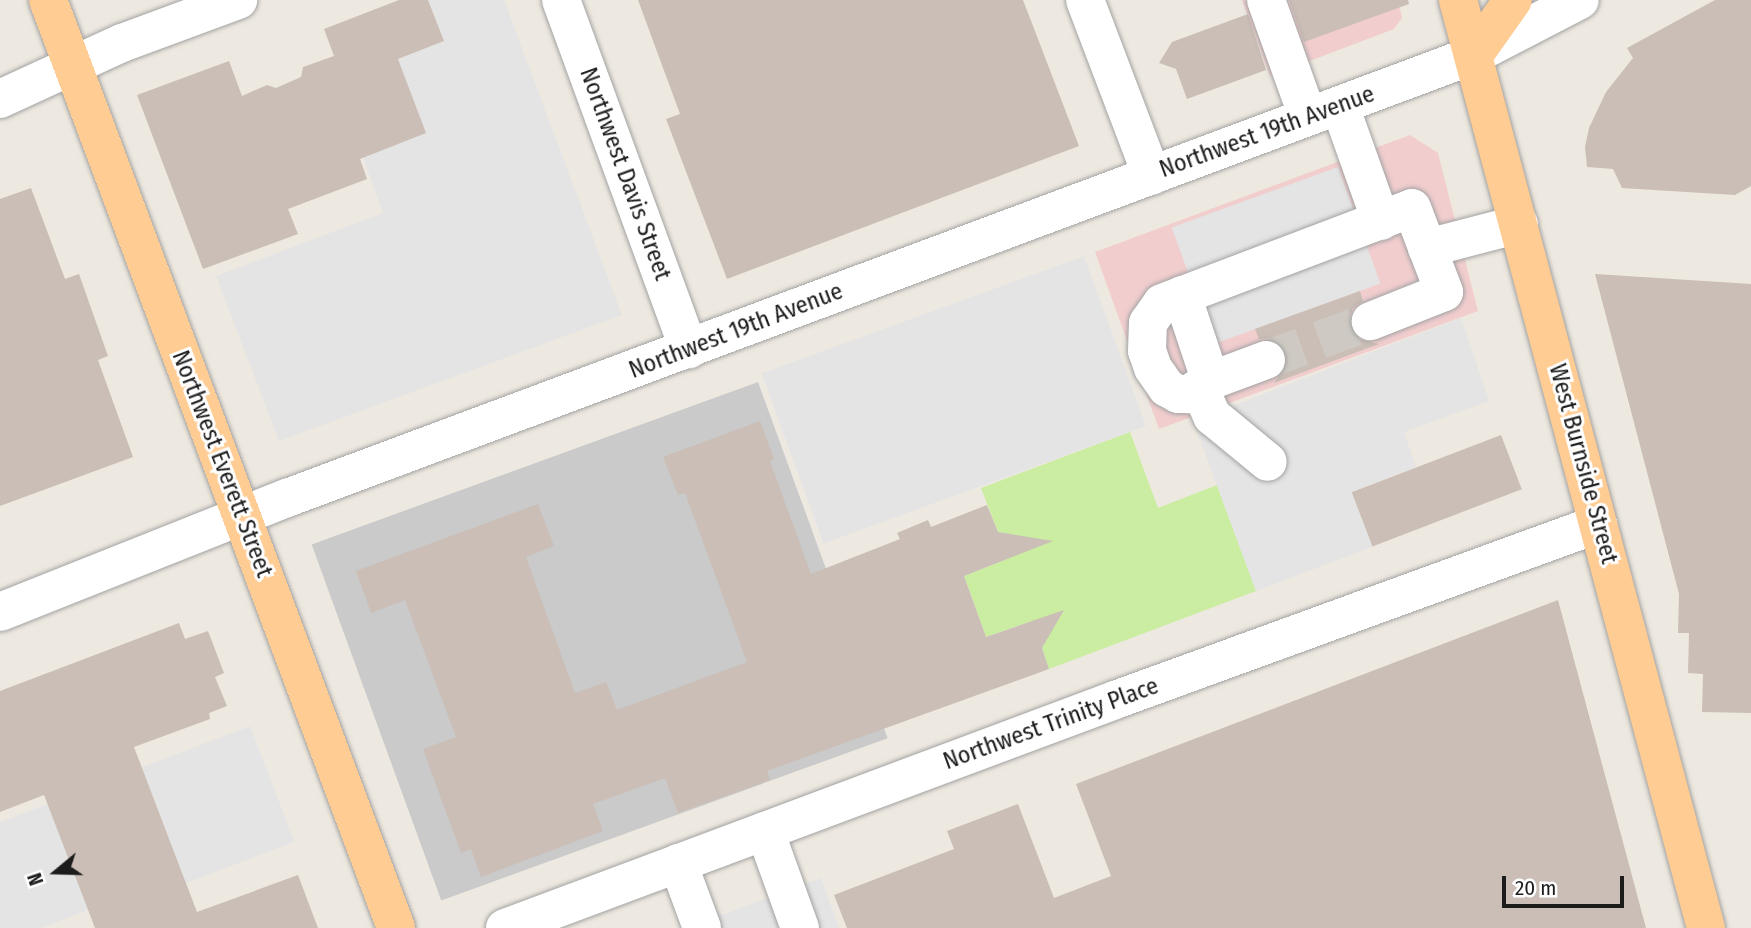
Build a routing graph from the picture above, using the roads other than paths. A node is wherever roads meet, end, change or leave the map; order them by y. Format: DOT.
graph roads {
  1 [pos="48,0"];
  2 [pos="239,0"];
  3 [pos="561,0"];
  4 [pos="1085,0"];
  5 [pos="1266,0"];
  6 [pos="1458,0"];
  7 [pos="1513,0"];
  8 [pos="1580,0"];
  9 [pos="1474,55"];
  10 [pos="73,67"];
  11 [pos="0,99"];
  12 [pos="1324,111"];
  13 [pos="1152,176"];
  14 [pos="1381,221"];
  15 [pos="1519,223"];
  16 [pos="1427,248"];
  17 [pos="1182,295"];
  18 [pos="1371,321"];
  19 [pos="688,349"];
  20 [pos="1266,360"];
  21 [pos="1203,385"];
  22 [pos="1268,462"];
  23 [pos="242,517"];
  24 [pos="1598,524"];
  25 [pos="0,612"];
  26 [pos="765,831"];
  27 [pos="678,863"];
  28 [pos="396,928"];
  29 [pos="505,928"];
  30 [pos="702,928"];
  31 [pos="800,928"];
  32 [pos="1706,928"];
  1 -- 10 [label="main road, Northwest Everett Street"];
  2 -- 10 [label="street"];
  3 -- 19 [label="street, Northwest Davis Street"];
  4 -- 13 [label="street"];
  5 -- 12 [label="street"];
  6 -- 9 [label="main road, West Burnside Street"];
  7 -- 9 [label="main road"];
  8 -- 9 [label="street, Northwest 19th Avenue"];
  9 -- 12 [label="street, Northwest 19th Avenue"];
  9 -- 15 [label="main road, West Burnside Street"];
  10 -- 11 [label="street"];
  10 -- 23 [label="main road, Northwest Everett Street"];
  12 -- 13 [label="street, Northwest 19th Avenue"];
  12 -- 14 [label="street"];
  13 -- 19 [label="street, Northwest 19th Avenue"];
  14 -- 16 [label="street"];
  14 -- 17 [label="street"];
  15 -- 16 [label="street"];
  15 -- 24 [label="main road, West Burnside Street"];
  16 -- 18 [label="street"];
  17 -- 21 [label="street"];
  17 -- 21 [label="street"];
  19 -- 23 [label="street, Northwest 19th Avenue"];
  20 -- 21 [label="street"];
  21 -- 22 [label="street"];
  23 -- 25 [label="street, Northwest 19th Avenue"];
  23 -- 28 [label="main road, Northwest Everett Street"];
  24 -- 26 [label="street, Northwest Trinity Place"];
  24 -- 32 [label="main road, West Burnside Street"];
  26 -- 27 [label="street, Northwest Trinity Place"];
  26 -- 31 [label="street"];
  27 -- 29 [label="street, Northwest Trinity Place"];
  27 -- 30 [label="street"];
}
